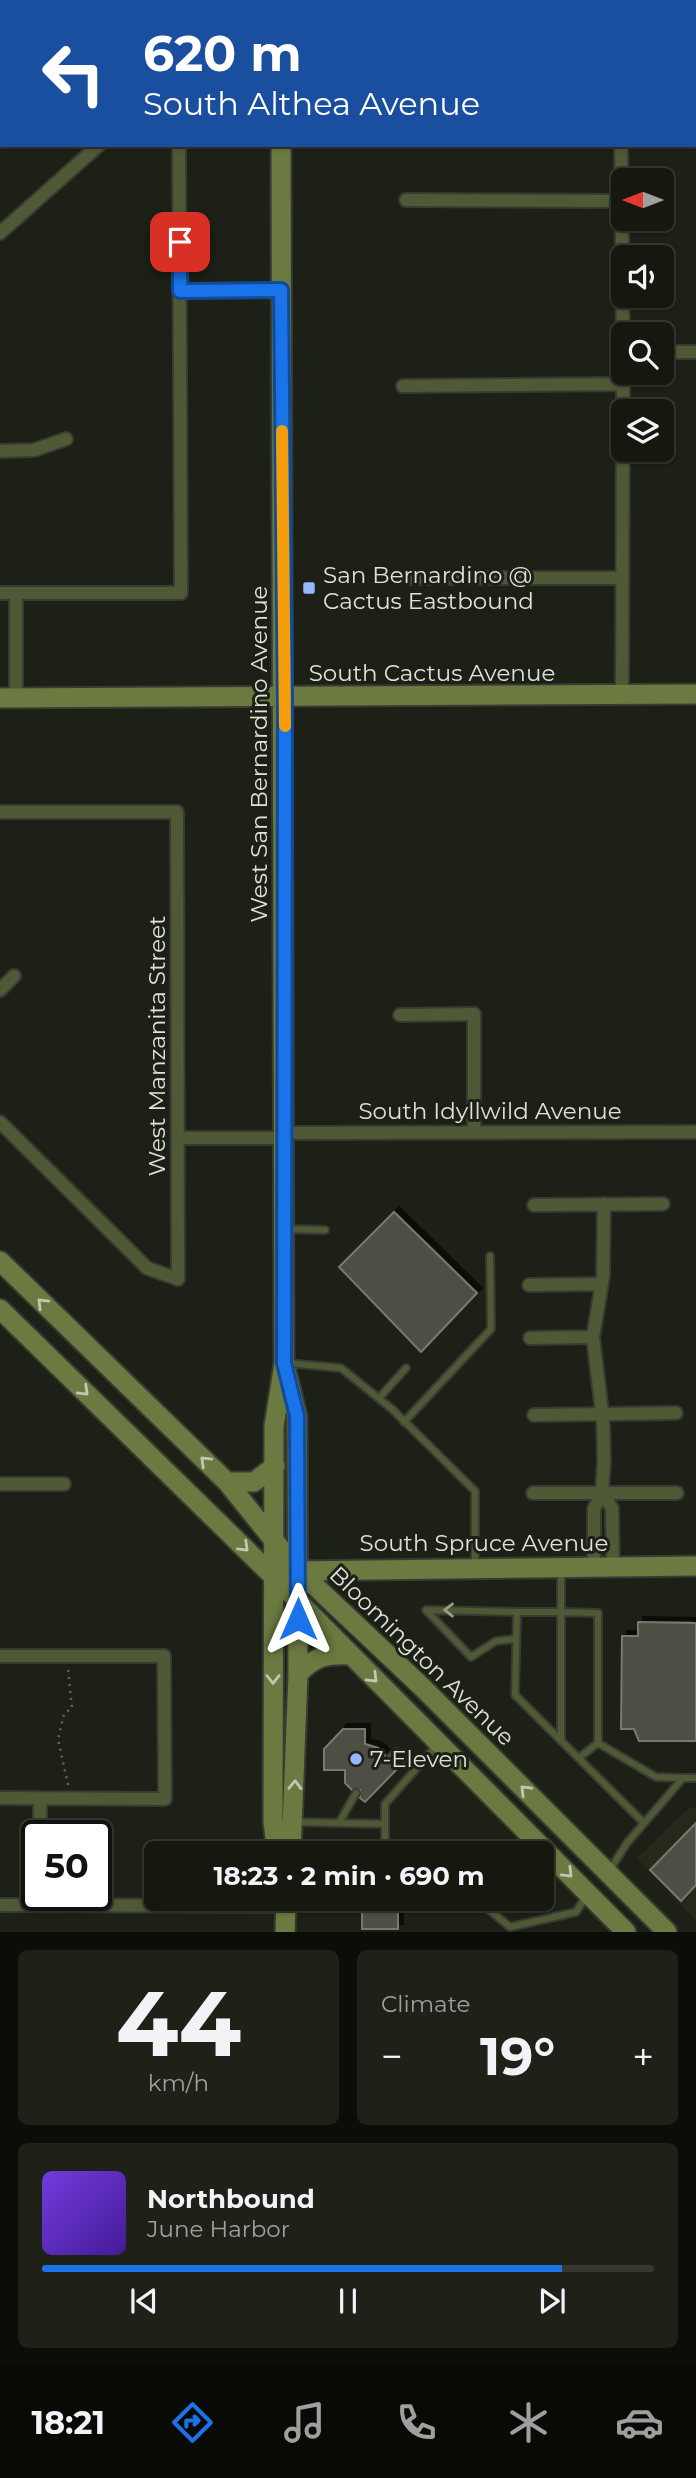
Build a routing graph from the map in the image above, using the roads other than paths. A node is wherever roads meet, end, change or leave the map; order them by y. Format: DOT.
graph roads {
  1 [pos="97,147"];
  2 [pos="179,147"];
  3 [pos="281,147"];
  4 [pos="621,147"];
  5 [pos="621,168"];
  6 [pos="406,200"];
  7 [pos="611,201"];
  8 [pos="622,231"];
  9 [pos="0,233"];
  10 [pos="281,290"];
  11 [pos="180,291"];
  12 [pos="624,322"];
  13 [pos="674,352"];
  14 [pos="696,352"];
  15 [pos="611,378"];
  16 [pos="403,386"];
  17 [pos="66,439"];
  18 [pos="0,451"];
  19 [pos="623,462"];
  20 [pos="407,578"];
  21 [pos="622,578"];
  22 [pos="0,593"];
  23 [pos="16,593"];
  24 [pos="696,694"];
  25 [pos="622,696"];
  26 [pos="8,698"];
  27 [pos="285,698"];
  28 [pos="0,812"];
  29 [pos="14,976"];
  30 [pos="0,990"];
  31 [pos="400,1015"];
  32 [pos="0,1122"];
  33 [pos="696,1132"];
  34 [pos="474,1133"];
  35 [pos="284,1136"];
  36 [pos="178,1138"];
  37 [pos="604,1204"];
  38 [pos="663,1204"];
  39 [pos="534,1205"];
  40 [pos="284,1229"];
  41 [pos="325,1230"];
  42 [pos="490,1256"];
  43 [pos="0,1261"];
  44 [pos="602,1284"];
  45 [pos="529,1285"];
  46 [pos="0,1309"];
  47 [pos="593,1337"];
  48 [pos="530,1338"];
  49 [pos="284,1363"];
  50 [pos="406,1368"];
  51 [pos="379,1398"];
  52 [pos="676,1413"];
  53 [pos="534,1415"];
  54 [pos="603,1416"];
  55 [pos="404,1422"];
  56 [pos="275,1466"];
  57 [pos="227,1482"];
  58 [pos="0,1484"];
  59 [pos="64,1484"];
  60 [pos="533,1493"];
  61 [pos="602,1493"];
  62 [pos="677,1493"];
  63 [pos="273,1537"];
  64 [pos="604,1566"];
  65 [pos="696,1566"];
  66 [pos="475,1567"];
  67 [pos="561,1567"];
  68 [pos="298,1569"];
  69 [pos="274,1577"];
  70 [pos="298,1602"];
  71 [pos="517,1612"];
  72 [pos="561,1612"];
  73 [pos="516,1639"];
  74 [pos="350,1655"];
  75 [pos="0,1656"];
  76 [pos="298,1674"];
  77 [pos="561,1741"];
  78 [pos="439,1742"];
  79 [pos="598,1743"];
  80 [pos="579,1758"];
  81 [pos="389,1759"];
  82 [pos="415,1769"];
  83 [pos="683,1778"];
  84 [pos="696,1778"];
  85 [pos="356,1793"];
  86 [pos="0,1798"];
  87 [pos="40,1798"];
  88 [pos="40,1820"];
  89 [pos="273,1822"];
  90 [pos="295,1822"];
  91 [pos="340,1823"];
  92 [pos="644,1823"];
  93 [pos="385,1824"];
  94 [pos="275,1841"];
  95 [pos="293,1841"];
  96 [pos="385,1841"];
  97 [pos="608,1873"];
  98 [pos="588,1894"];
  99 [pos="112,1900"];
  100 [pos="144,1900"];
  101 [pos="21,1902"];
  102 [pos="0,1905"];
  103 [pos="285,1911"];
  104 [pos="491,1911"];
  105 [pos="285,1932"];
  106 [pos="626,1932"];
  107 [pos="656,1932"];
  108 [pos="667,1932"];
  1 -- 9 [label="street"];
  2 -- 11 [label="street"];
  3 -- 10 [label="main road, West San Bernardino Avenue"];
  4 -- 5 [label="street"];
  6 -- 7 [label="street"];
  8 -- 12 [label="street"];
  10 -- 11 [label="street"];
  10 -- 27 [label="main road, West San Bernardino Avenue"];
  11 -- 23 [label="street"];
  13 -- 14 [label="street"];
  15 -- 16 [label="street"];
  17 -- 18 [label="street"];
  19 -- 21 [label="street"];
  20 -- 21 [label="street"];
  21 -- 25 [label="street"];
  22 -- 23 [label="street"];
  23 -- 26 [label="street"];
  24 -- 25 [label="main road, South Cactus Avenue"];
  25 -- 27 [label="main road, South Cactus Avenue"];
  26 -- 27 [label="main road, South Cactus Avenue"];
  27 -- 35 [label="main road, West San Bernardino Avenue"];
  28 -- 36 [label="street, West Manzanita Street"];
  29 -- 30 [label="street"];
  31 -- 34 [label="street"];
  32 -- 36 [label="street, West Manzanita Street"];
  33 -- 34 [label="street, South Idyllwild Avenue"];
  34 -- 35 [label="street, South Idyllwild Avenue"];
  35 -- 36 [label="street, South Idyllwild Avenue"];
  35 -- 40 [label="main road, West San Bernardino Avenue"];
  37 -- 38 [label="street"];
  37 -- 39 [label="street"];
  37 -- 44 [label="street"];
  40 -- 41 [label="lane"];
  40 -- 49 [label="main road, West San Bernardino Avenue"];
  42 -- 55 [label="lane"];
  57 -- 43 [label="main road, Bloomington Avenue, one-way"];
  44 -- 45 [label="street"];
  44 -- 47 [label="street"];
  46 -- 69 [label="main road, Bloomington Avenue, one-way"];
  47 -- 48 [label="street"];
  47 -- 54 [label="street"];
  49 -- 51 [label="lane"];
  49 -- 56 [label="main road, West San Bernardino Avenue"];
  49 -- 68 [label="main road, West San Bernardino Avenue"];
  50 -- 51 [label="lane"];
  51 -- 55 [label="lane"];
  52 -- 54 [label="street"];
  53 -- 54 [label="street"];
  54 -- 61 [label="street"];
  55 -- 66 [label="lane"];
  56 -- 57 [label="main road"];
  56 -- 63 [label="main road, West San Bernardino Avenue"];
  57 -- 63 [label="main road, Bloomington Avenue"];
  58 -- 59 [label="street"];
  60 -- 61 [label="street"];
  61 -- 62 [label="street"];
  61 -- 64 [label="street"];
  61 -- 64 [label="street"];
  63 -- 68 [label="main road, Bloomington Avenue"];
  63 -- 69 [label="main road, West San Bernardino Avenue"];
  64 -- 65 [label="main road, South Spruce Avenue"];
  64 -- 67 [label="main road, South Spruce Avenue"];
  66 -- 67 [label="main road, South Spruce Avenue"];
  66 -- 68 [label="main road, South Spruce Avenue"];
  67 -- 72 [label="lane"];
  68 -- 69 [label="main road, South Spruce Avenue"];
  68 -- 70 [label="main road, West San Bernardino Avenue"];
  97 -- 68 [label="main road, Bloomington Avenue, one-way"];
  69 -- 70 [label="main road, Bloomington Avenue"];
  69 -- 89 [label="main road, West San Bernardino Avenue, one-way"];
  70 -- 74 [label="main road, Bloomington Avenue"];
  70 -- 76 [label="main road, West San Bernardino Avenue"];
  71 -- 72 [label="lane"];
  71 -- 73 [label="lane"];
  71 -- 73 [label="lane, one-way"];
  72 -- 77 [label="lane"];
  72 -- 79 [label="lane"];
  73 -- 77 [label="lane"];
  74 -- 76 [label="main road"];
  74 -- 78 [label="main road, Bloomington Avenue, one-way"];
  75 -- 87 [label="street"];
  90 -- 76 [label="main road, West San Bernardino Avenue, one-way"];
  77 -- 80 [label="lane"];
  78 -- 82 [label="lane"];
  78 -- 98 [label="main road, Bloomington Avenue, one-way"];
  79 -- 80 [label="lane"];
  79 -- 83 [label="lane"];
  80 -- 92 [label="lane"];
  81 -- 82 [label="lane"];
  82 -- 93 [label="lane"];
  83 -- 84 [label="lane"];
  83 -- 92 [label="lane"];
  85 -- 91 [label="lane"];
  86 -- 87 [label="street"];
  87 -- 88 [label="street"];
  89 -- 90 [label="lane"];
  89 -- 94 [label="main road, West San Bernardino Avenue"];
  90 -- 91 [label="lane"];
  90 -- 95 [label="main road, West San Bernardino Avenue"];
  91 -- 93 [label="lane"];
  92 -- 97 [label="lane"];
  93 -- 96 [label="lane"];
  97 -- 108 [label="main road, Bloomington Avenue"];
  98 -- 104 [label="lane"];
  98 -- 106 [label="main road, Bloomington Avenue"];
  98 -- 107 [label="main road"];
  99 -- 100 [label="street"];
  101 -- 102 [label="street"];
  103 -- 105 [label="main road"];
}
